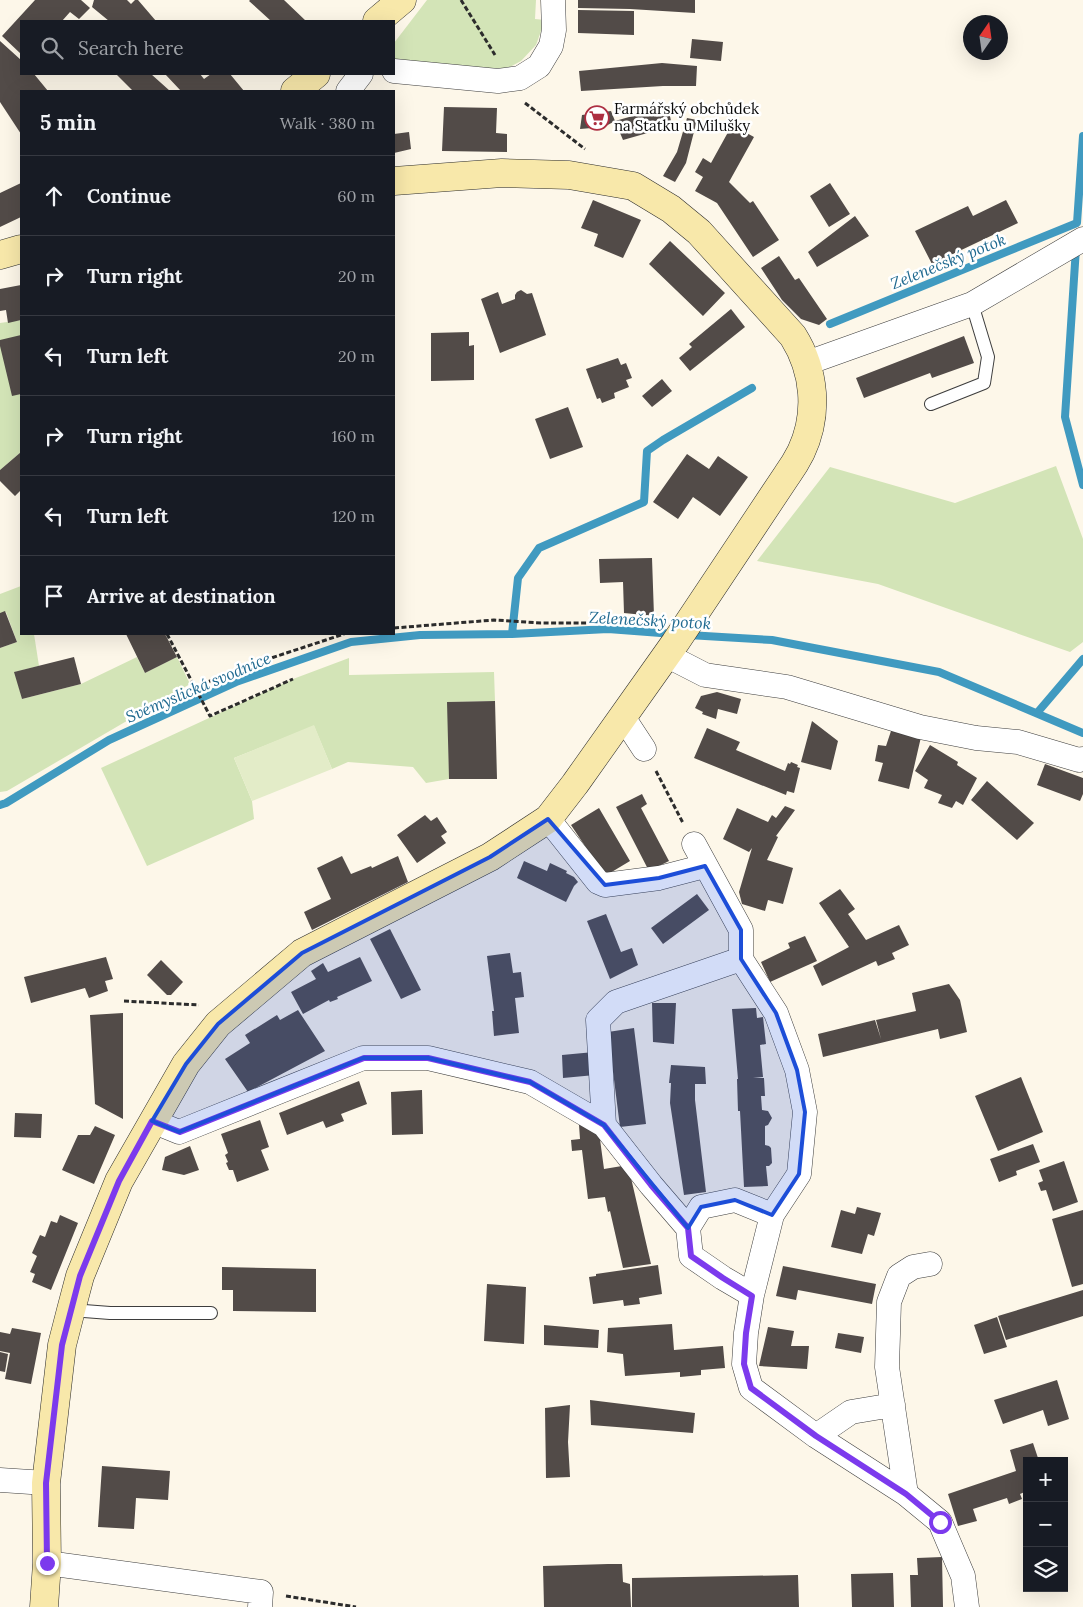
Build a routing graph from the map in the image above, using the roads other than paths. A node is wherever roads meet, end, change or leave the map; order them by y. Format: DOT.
graph roads {
  1 [pos="402,0"];
  2 [pos="553,0"];
  3 [pos="378,20"];
  4 [pos="395,71"];
  5 [pos="315,75"];
  6 [pos="360,75"];
  7 [pos="297,90"];
  8 [pos="349,90"];
  9 [pos="395,181"];
  10 [pos="1073,245"];
  11 [pos="20,249"];
  12 [pos="0,255"];
  13 [pos="972,304"];
  14 [pos="807,363"];
  15 [pos="931,404"];
  16 [pos="674,636"];
  17 [pos="623,718"];
  18 [pos="644,749"];
  19 [pos="1083,759"];
  20 [pos="548,819"];
  21 [pos="694,844"];
  22 [pos="706,866"];
  23 [pos="741,959"];
  24 [pos="152,1121"];
  25 [pos="604,1125"];
  26 [pos="772,1215"];
  27 [pos="688,1228"];
  28 [pos="930,1264"];
  29 [pos="752,1296"];
  30 [pos="71,1310"];
  31 [pos="211,1313"];
  32 [pos="893,1406"];
  33 [pos="816,1436"];
  34 [pos="0,1480"];
  35 [pos="46,1483"];
  36 [pos="906,1494"];
  37 [pos="47,1563"];
  38 [pos="260,1600"];
  39 [pos="44,1607"];
  40 [pos="967,1607"];
  1 -- 3 [label="street"];
  2 -- 4 [label="street"];
  5 -- 7 [label="street"];
  6 -- 8 [label="street"];
  9 -- 14 [label="street"];
  10 -- 13 [label="street"];
  11 -- 12 [label="street"];
  13 -- 14 [label="street"];
  13 -- 15 [label="lane"];
  14 -- 16 [label="street"];
  16 -- 17 [label="street"];
  16 -- 19 [label="street"];
  17 -- 18 [label="street"];
  17 -- 20 [label="street"];
  20 -- 22 [label="street"];
  20 -- 24 [label="street"];
  21 -- 22 [label="street"];
  22 -- 23 [label="street"];
  23 -- 25 [label="street"];
  23 -- 26 [label="street"];
  24 -- 25 [label="street"];
  24 -- 30 [label="street"];
  25 -- 27 [label="street"];
  26 -- 27 [label="street"];
  26 -- 29 [label="street"];
  27 -- 29 [label="street"];
  28 -- 32 [label="street"];
  29 -- 33 [label="street"];
  30 -- 31 [label="lane"];
  30 -- 35 [label="street"];
  32 -- 33 [label="street"];
  32 -- 36 [label="street"];
  33 -- 36 [label="street"];
  34 -- 35 [label="street"];
  35 -- 37 [label="street"];
  36 -- 40 [label="street"];
  37 -- 38 [label="street"];
  37 -- 39 [label="street"];
}
